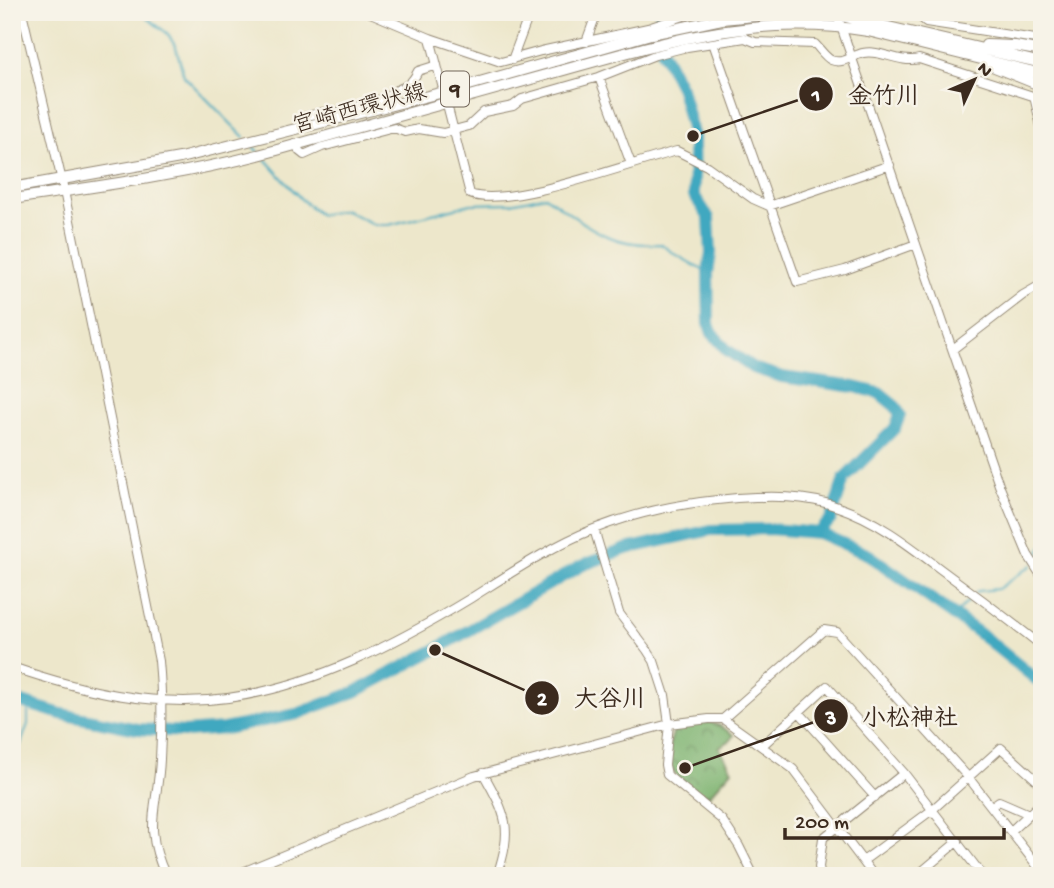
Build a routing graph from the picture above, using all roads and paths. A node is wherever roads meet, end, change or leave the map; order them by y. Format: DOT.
graph roads {
  1 [pos="22,12"];
  2 [pos="368,12"];
  3 [pos="397,12"];
  4 [pos="530,12"];
  5 [pos="597,12"];
  6 [pos="696,12"];
  7 [pos="915,12"];
  8 [pos="836,14"];
  9 [pos="393,22"];
  10 [pos="840,27"];
  11 [pos="684,32"];
  12 [pos="649,36"];
  13 [pos="430,38"];
  14 [pos="1042,40"];
  15 [pos="586,42"];
  16 [pos="713,43"];
  17 [pos="966,50"];
  18 [pos="1042,51"];
  19 [pos="851,59"];
  20 [pos="512,60"];
  21 [pos="1042,63"];
  22 [pos="437,65"];
  23 [pos="1042,74"];
  24 [pos="599,77"];
  25 [pos="1042,86"];
  26 [pos="444,92"];
  27 [pos="1038,98"];
  28 [pos="447,107"];
  29 [pos="299,128"];
  30 [pos="453,130"];
  31 [pos="1042,131"];
  32 [pos="297,144"];
  33 [pos="631,164"];
  34 [pos="890,166"];
  35 [pos="62,186"];
  36 [pos="12,188"];
  37 [pos="12,199"];
  38 [pos="769,206"];
  39 [pos="916,244"];
  40 [pos="1042,284"];
  41 [pos="953,349"];
  42 [pos="594,531"];
  43 [pos="1042,577"];
  44 [pos="1042,646"];
  45 [pos="12,667"];
  46 [pos="162,704"];
  47 [pos="799,712"];
  48 [pos="723,719"];
  49 [pos="669,724"];
  50 [pos="762,745"];
  51 [pos="483,773"];
  52 [pos="904,773"];
  53 [pos="968,777"];
  54 [pos="1042,785"];
  55 [pos="875,797"];
  56 [pos="1042,802"];
  57 [pos="992,806"];
  58 [pos="932,810"];
  59 [pos="1029,814"];
  60 [pos="838,826"];
  61 [pos="1011,831"];
  62 [pos="958,841"];
  63 [pos="863,861"];
  64 [pos="1042,872"];
  65 [pos="244,874"];
  66 [pos="820,875"];
  67 [pos="166,876"];
  68 [pos="233,876"];
  69 [pos="497,876"];
  70 [pos="754,876"];
  71 [pos="874,876"];
  72 [pos="922,876"];
  73 [pos="983,876"];
  1 -- 35 [label="street"];
  2 -- 9 [label="street"];
  3 -- 9 [label="street"];
  4 -- 20 [label="street"];
  5 -- 15 [label="street"];
  6 -- 11 [label="street"];
  7 -- 14 [label="street"];
  8 -- 10 [label="street"];
  8 -- 11 [label="main road, 宮崎西環状線 / 9"];
  8 -- 17 [label="main road, 宮崎西環状線 / 9"];
  9 -- 13 [label="street"];
  10 -- 11 [label="main road, 宮崎西環状線 / 9"];
  10 -- 17 [label="main road, 宮崎西環状線 / 9"];
  10 -- 19 [label="street"];
  11 -- 12 [label="main road, 宮崎西環状線 / 9"];
  11 -- 16 [label="street"];
  11 -- 24 [label="street"];
  12 -- 15 [label="street"];
  12 -- 26 [label="main road, 宮崎西環状線 / 9"];
  12 -- 28 [label="main road, 宮崎西環状線 / 9"];
  13 -- 20 [label="street"];
  13 -- 22 [label="street"];
  15 -- 20 [label="street"];
  16 -- 19 [label="street"];
  16 -- 38 [label="street"];
  17 -- 18 [label="main road"];
  17 -- 21 [label="main road, 宮崎西環状線 / 9"];
  17 -- 23 [label="main road, 宮崎西環状線 / 9"];
  17 -- 25 [label="main road"];
  19 -- 27 [label="street"];
  19 -- 34 [label="street"];
  22 -- 26 [label="street"];
  22 -- 29 [label="street"];
  24 -- 30 [label="street"];
  24 -- 33 [label="street"];
  26 -- 28 [label="street"];
  26 -- 29 [label="main road, 宮崎西環状線 / 9"];
  27 -- 31 [label="street"];
  28 -- 30 [label="street"];
  28 -- 32 [label="main road, 宮崎西環状線 / 9"];
  29 -- 35 [label="main road, 宮崎西環状線 / 9"];
  30 -- 32 [label="street"];
  30 -- 33 [label="street"];
  32 -- 35 [label="main road, 宮崎西環状線 / 9"];
  33 -- 38 [label="street"];
  34 -- 38 [label="street"];
  34 -- 39 [label="street"];
  35 -- 36 [label="main road, 宮崎西環状線 / 9"];
  35 -- 37 [label="main road, 宮崎西環状線 / 9"];
  35 -- 46 [label="street"];
  38 -- 39 [label="street"];
  39 -- 41 [label="street"];
  40 -- 41 [label="street"];
  41 -- 43 [label="street"];
  42 -- 44 [label="street"];
  42 -- 46 [label="street"];
  42 -- 49 [label="street"];
  45 -- 46 [label="street"];
  46 -- 67 [label="street"];
  47 -- 50 [label="street"];
  47 -- 52 [label="street"];
  47 -- 55 [label="street"];
  48 -- 49 [label="street"];
  48 -- 50 [label="street"];
  48 -- 53 [label="street"];
  49 -- 51 [label="street"];
  49 -- 70 [label="street"];
  50 -- 60 [label="street"];
  51 -- 65 [label="street"];
  51 -- 69 [label="street"];
  52 -- 55 [label="street"];
  52 -- 58 [label="street"];
  53 -- 54 [label="street"];
  53 -- 57 [label="street"];
  53 -- 58 [label="street"];
  55 -- 60 [label="street"];
  56 -- 59 [label="street"];
  57 -- 59 [label="street"];
  57 -- 61 [label="street"];
  58 -- 62 [label="street"];
  58 -- 63 [label="street"];
  59 -- 61 [label="street"];
  60 -- 63 [label="street"];
  60 -- 66 [label="street"];
  61 -- 64 [label="street"];
  62 -- 72 [label="street"];
  62 -- 73 [label="street"];
  63 -- 71 [label="street"];
  65 -- 68 [label="street"];
}
